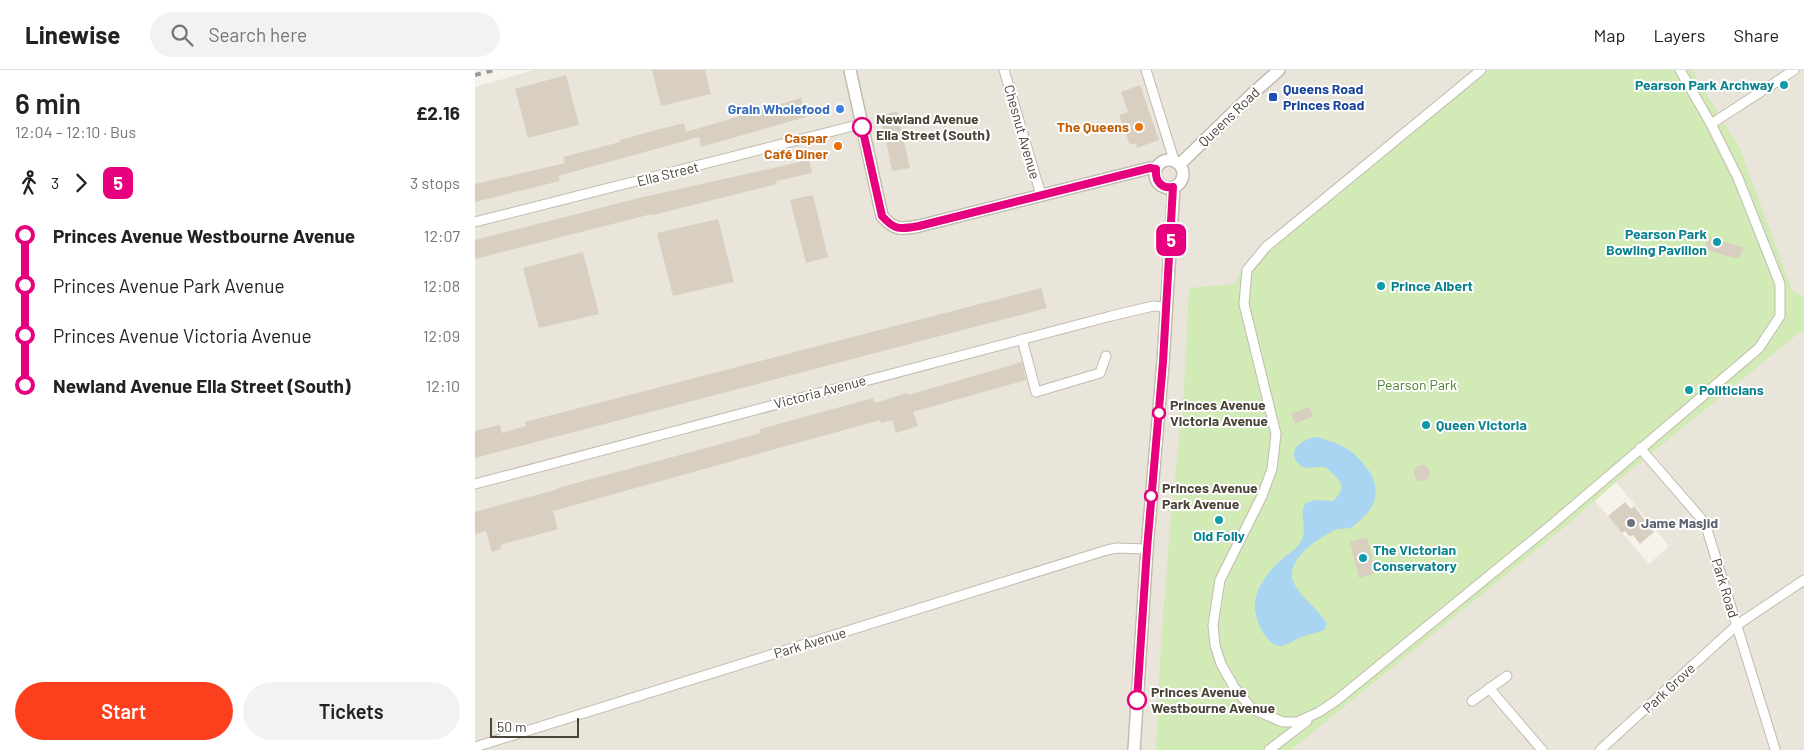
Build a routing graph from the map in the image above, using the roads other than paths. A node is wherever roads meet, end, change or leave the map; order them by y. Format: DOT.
graph roads {
  1 [pos="850,70"];
  2 [pos="1004,70"];
  3 [pos="1146,70"];
  4 [pos="1279,70"];
  5 [pos="1481,70"];
  6 [pos="1680,70"];
  7 [pos="1794,70"];
  8 [pos="861,124"];
  9 [pos="1711,124"];
  10 [pos="1177,162"];
  11 [pos="1156,169"];
  12 [pos="1173,187"];
  13 [pos="1041,195"];
  14 [pos="475,222"];
  15 [pos="1166,307"];
  16 [pos="1022,339"];
  17 [pos="1106,356"];
  18 [pos="1640,448"];
  19 [pos="475,484"];
  20 [pos="1147,549"];
  21 [pos="1804,580"];
  22 [pos="1737,625"];
  23 [pos="1507,676"];
  24 [pos="1489,688"];
  25 [pos="1472,701"];
  26 [pos="1319,712"];
  27 [pos="475,747"];
  28 [pos="1775,749"];
  29 [pos="1134,750"];
  30 [pos="1269,750"];
  31 [pos="1542,750"];
  32 [pos="1600,750"];
  1 -- 8 [label="street"];
  2 -- 13 [label="street, Chesnut Avenue"];
  3 -- 10 [label="street"];
  4 -- 10 [label="street, Queens Road"];
  5 -- 26 [label="street"];
  6 -- 9 [label="street"];
  7 -- 9 [label="street"];
  8 -- 13 [label="street"];
  8 -- 14 [label="street, Ella Street"];
  9 -- 18 [label="street"];
  10 -- 11 [label="street"];
  10 -- 12 [label="street"];
  11 -- 12 [label="street"];
  11 -- 13 [label="street"];
  12 -- 15 [label="street"];
  15 -- 16 [label="street, Victoria Avenue"];
  15 -- 20 [label="street"];
  16 -- 17 [label="street"];
  16 -- 19 [label="street, Victoria Avenue"];
  18 -- 22 [label="street, Park Road"];
  18 -- 26 [label="street"];
  20 -- 27 [label="street, Park Avenue"];
  20 -- 29 [label="street"];
  21 -- 22 [label="street, Park Grove"];
  22 -- 28 [label="street, Park Road"];
  22 -- 32 [label="street, Park Grove"];
  23 -- 24 [label="street"];
  24 -- 25 [label="street"];
  24 -- 31 [label="street"];
  26 -- 30 [label="street"];
}
